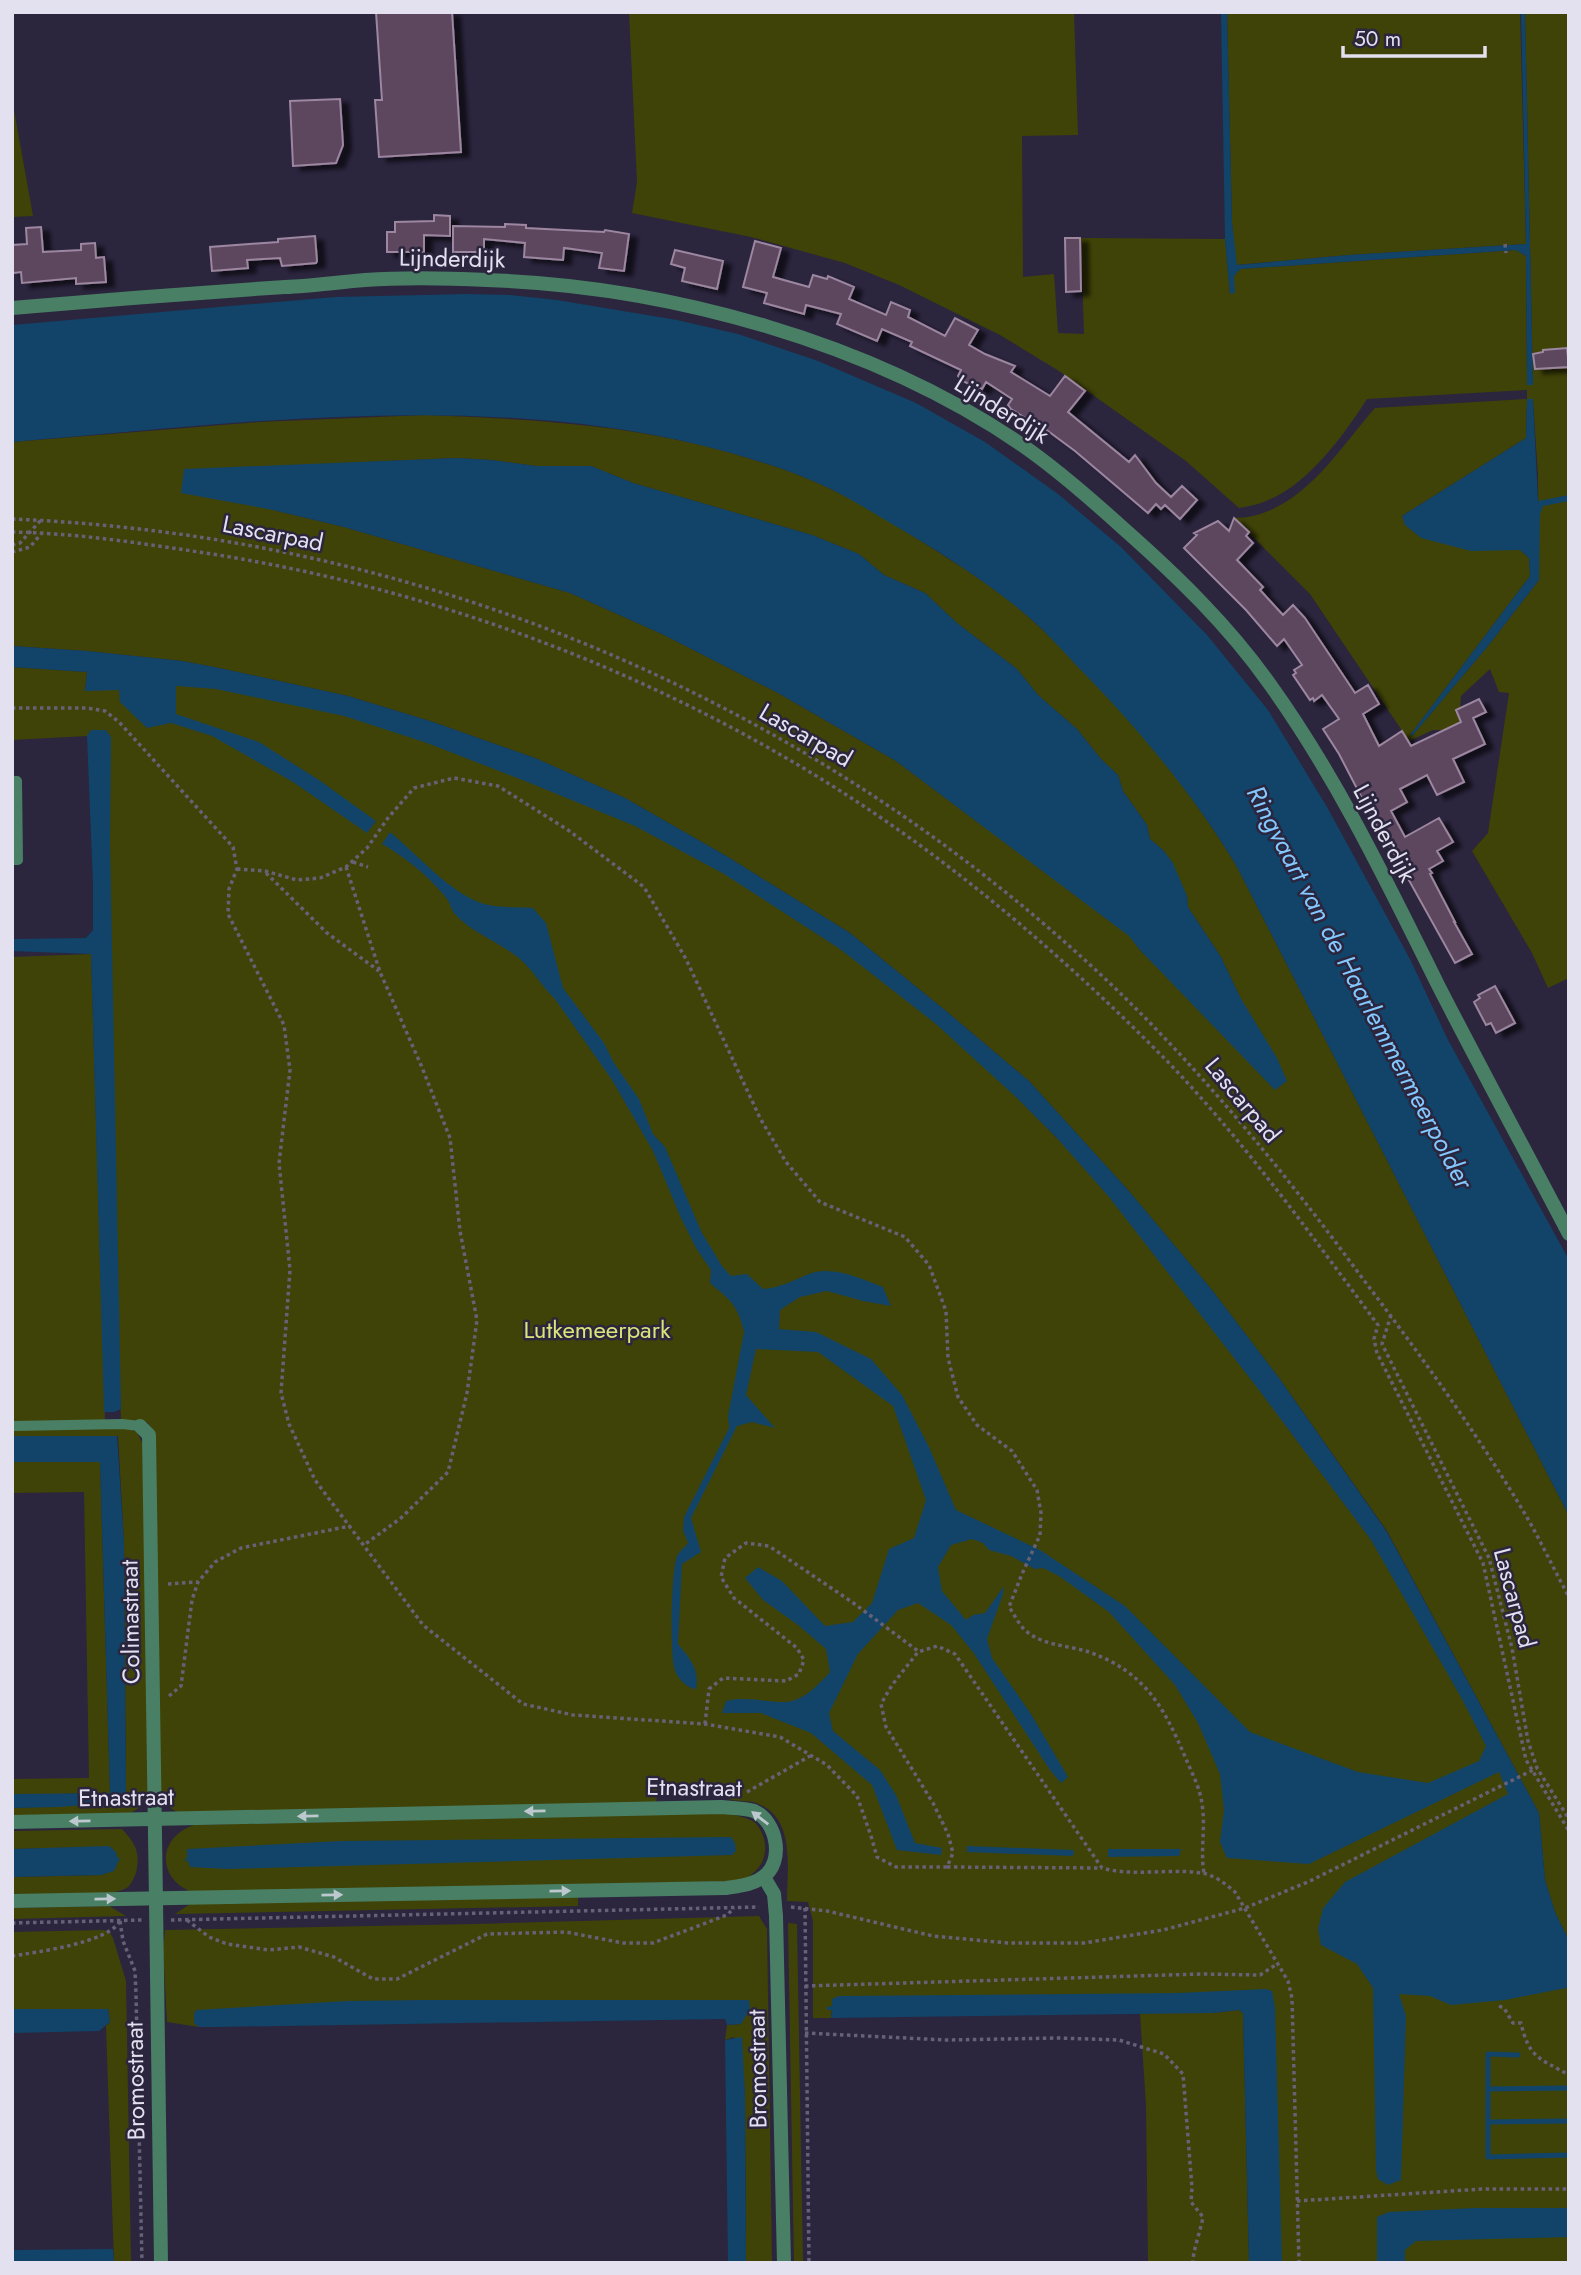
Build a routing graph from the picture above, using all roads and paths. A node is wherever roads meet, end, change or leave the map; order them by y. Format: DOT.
graph roads {
  1 [pos="1505,244"];
  2 [pos="1506,253"];
  3 [pos="12,308"];
  4 [pos="12,519"];
  5 [pos="41,520"];
  6 [pos="12,533"];
  7 [pos="29,533"];
  8 [pos="41,534"];
  9 [pos="12,545"];
  10 [pos="12,552"];
  11 [pos="12,708"];
  12 [pos="12,781"];
  13 [pos="12,860"];
  14 [pos="353,862"];
  15 [pos="346,867"];
  16 [pos="368,867"];
  17 [pos="237,869"];
  18 [pos="265,871"];
  19 [pos="380,972"];
  20 [pos="1569,1234"];
  21 [pos="1391,1315"];
  22 [pos="1378,1325"];
  23 [pos="1385,1334"];
  24 [pos="12,1426"];
  25 [pos="141,1426"];
  26 [pos="350,1526"];
  27 [pos="364,1545"];
  28 [pos="198,1582"];
  29 [pos="152,1585"];
  30 [pos="1569,1597"];
  31 [pos="918,1651"];
  32 [pos="155,1704"];
  33 [pos="705,1724"];
  34 [pos="811,1755"];
  35 [pos="1532,1771"];
  36 [pos="721,1807"];
  37 [pos="156,1819"];
  38 [pos="1569,1819"];
  39 [pos="12,1822"];
  40 [pos="1569,1830"];
  41 [pos="947,1867"];
  42 [pos="1101,1868"];
  43 [pos="1204,1873"];
  44 [pos="764,1877"];
  45 [pos="154,1898"];
  46 [pos="12,1901"];
  47 [pos="775,1906"];
  48 [pos="735,1907"];
  49 [pos="805,1908"];
  50 [pos="1245,1908"];
  51 [pos="154,1920"];
  52 [pos="187,1920"];
  53 [pos="120,1921"];
  54 [pos="12,1923"];
  55 [pos="12,1956"];
  56 [pos="1277,1964"];
  57 [pos="805,1986"];
  58 [pos="1499,2006"];
  59 [pos="806,2033"];
  60 [pos="1569,2075"];
  61 [pos="1569,2189"];
  62 [pos="1297,2201"];
  63 [pos="142,2263"];
  64 [pos="161,2263"];
  65 [pos="784,2263"];
  66 [pos="809,2263"];
  67 [pos="1193,2263"];
  68 [pos="1299,2263"];
  1 -- 2 [label="path"];
  3 -- 20 [label="street, Lijnderdijk"];
  4 -- 5 [label="path, Lascarpad"];
  5 -- 7 [label="path"];
  5 -- 21 [label="path, Lascarpad"];
  6 -- 7 [label="path"];
  7 -- 8 [label="path"];
  7 -- 9 [label="path"];
  8 -- 10 [label="path"];
  8 -- 22 [label="path"];
  11 -- 17 [label="path"];
  12 -- 13 [label="lane"];
  14 -- 15 [label="path"];
  14 -- 16 [label="path"];
  14 -- 43 [label="path"];
  15 -- 18 [label="path"];
  15 -- 19 [label="path"];
  17 -- 18 [label="path"];
  17 -- 26 [label="path"];
  18 -- 19 [label="path"];
  19 -- 27 [label="path"];
  21 -- 23 [label="path"];
  21 -- 30 [label="path, Lascarpad"];
  22 -- 23 [label="path"];
  22 -- 35 [label="path"];
  23 -- 35 [label="path, Lascarpad"];
  24 -- 25 [label="lane"];
  25 -- 29 [label="street, Colimastraat"];
  26 -- 27 [label="path"];
  26 -- 28 [label="path"];
  27 -- 33 [label="path"];
  28 -- 29 [label="path"];
  28 -- 32 [label="path"];
  29 -- 32 [label="street, Colimastraat"];
  31 -- 33 [label="path"];
  31 -- 41 [label="path"];
  31 -- 42 [label="path"];
  32 -- 37 [label="street, Colimastraat"];
  33 -- 34 [label="path"];
  34 -- 36 [label="path"];
  34 -- 41 [label="path"];
  35 -- 38 [label="path, Lascarpad"];
  35 -- 40 [label="path"];
  35 -- 50 [label="path"];
  36 -- 37 [label="street, Etnastraat, one-way"];
  44 -- 36 [label="street, Etnastraat, one-way"];
  37 -- 39 [label="street, Etnastraat, one-way"];
  37 -- 45 [label="street, Colimastraat"];
  41 -- 42 [label="path"];
  42 -- 43 [label="path"];
  43 -- 50 [label="path"];
  45 -- 44 [label="street, one-way"];
  44 -- 47 [label="street, Bromostraat"];
  46 -- 45 [label="street, one-way"];
  45 -- 51 [label="street, Bromostraat"];
  47 -- 48 [label="path"];
  47 -- 49 [label="path"];
  47 -- 65 [label="street, Bromostraat"];
  48 -- 52 [label="path"];
  48 -- 52 [label="path"];
  49 -- 50 [label="path"];
  49 -- 57 [label="path, Bromostraat"];
  50 -- 56 [label="path"];
  51 -- 52 [label="path"];
  51 -- 53 [label="path"];
  51 -- 64 [label="street, Bromostraat"];
  53 -- 54 [label="path"];
  53 -- 55 [label="path"];
  53 -- 63 [label="path, Bromostraat"];
  56 -- 57 [label="path"];
  56 -- 62 [label="path"];
  57 -- 59 [label="path, Bromostraat"];
  58 -- 60 [label="path"];
  59 -- 66 [label="path, Bromostraat"];
  59 -- 67 [label="path"];
  61 -- 62 [label="path"];
  62 -- 68 [label="path"];
}
